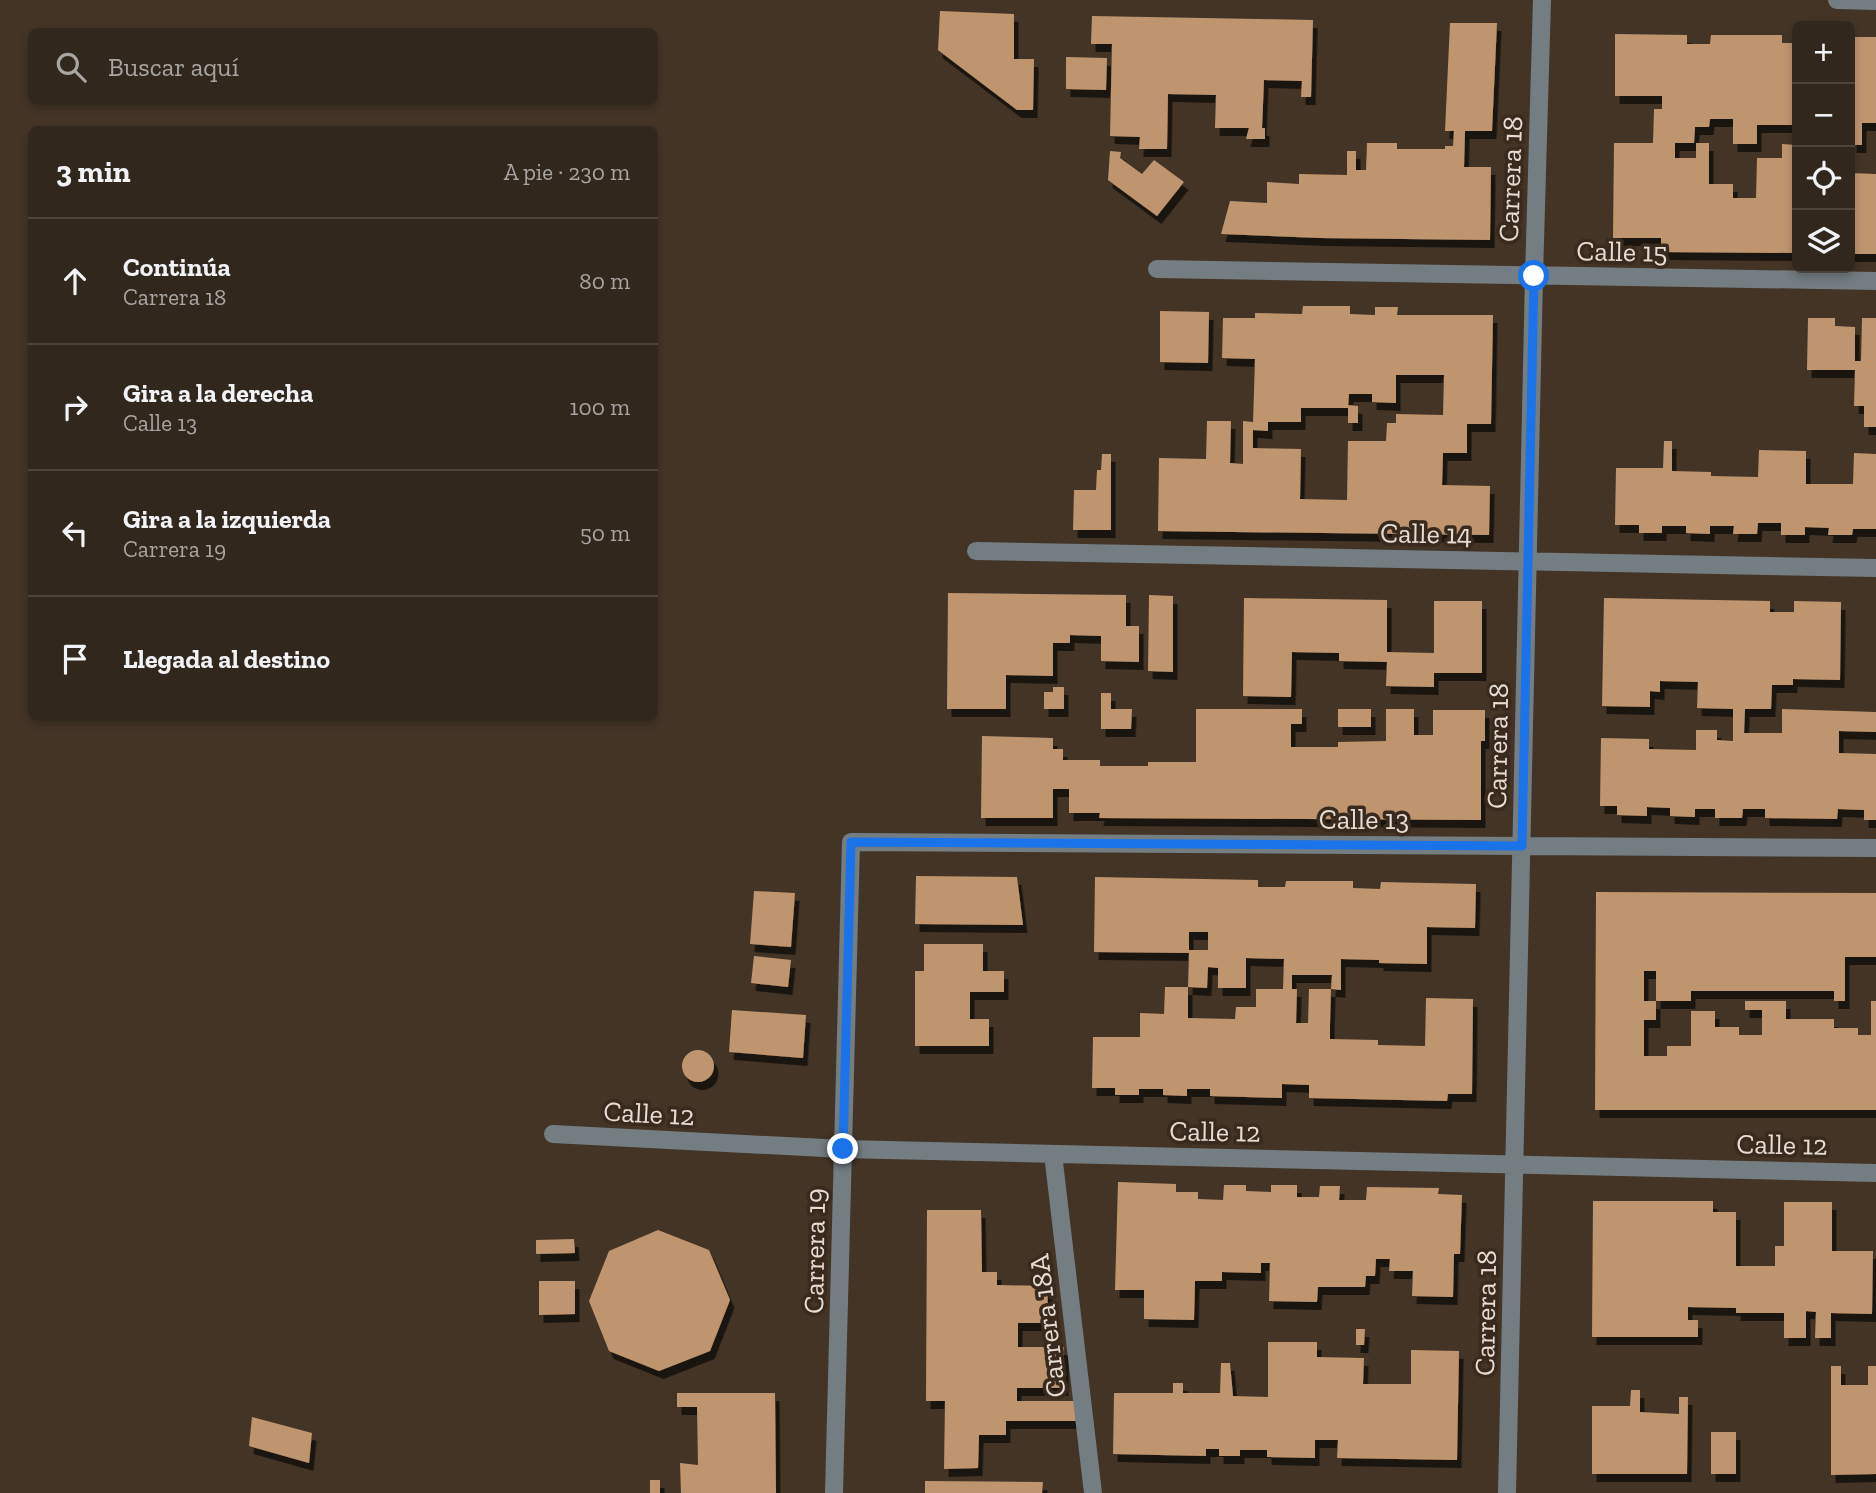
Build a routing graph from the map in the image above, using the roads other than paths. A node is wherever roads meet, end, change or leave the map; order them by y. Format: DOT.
graph roads {
  1 [pos="1542,0"];
  2 [pos="1837,0"];
  3 [pos="1876,1"];
  4 [pos="1157,269"];
  5 [pos="1534,276"];
  6 [pos="1876,281"];
  7 [pos="976,551"];
  8 [pos="1528,562"];
  9 [pos="1876,568"];
  10 [pos="851,842"];
  11 [pos="1522,846"];
  12 [pos="1876,848"];
  13 [pos="553,1134"];
  14 [pos="843,1149"];
  15 [pos="1054,1154"];
  16 [pos="1514,1164"];
  17 [pos="1876,1173"];
  18 [pos="834,1493"];
  19 [pos="1093,1493"];
  20 [pos="1507,1493"];
  1 -- 5 [label="street, Carrera 18"];
  2 -- 3 [label="street"];
  4 -- 5 [label="street, Calle 15"];
  5 -- 6 [label="street, Calle 15"];
  5 -- 8 [label="street, Carrera 18"];
  7 -- 8 [label="street, Calle 14"];
  8 -- 9 [label="street, Calle 14"];
  8 -- 11 [label="street, Carrera 18"];
  10 -- 11 [label="street, Calle 13"];
  10 -- 14 [label="street, Carrera 19"];
  11 -- 12 [label="street, Calle 13"];
  11 -- 16 [label="street, Carrera 18"];
  13 -- 14 [label="street, Calle 12"];
  14 -- 15 [label="street, Calle 12"];
  14 -- 18 [label="street, Carrera 19"];
  15 -- 16 [label="street, Calle 12"];
  15 -- 19 [label="street, Carrera 18A"];
  16 -- 17 [label="street, Calle 12"];
  16 -- 20 [label="street, Carrera 18"];
}
